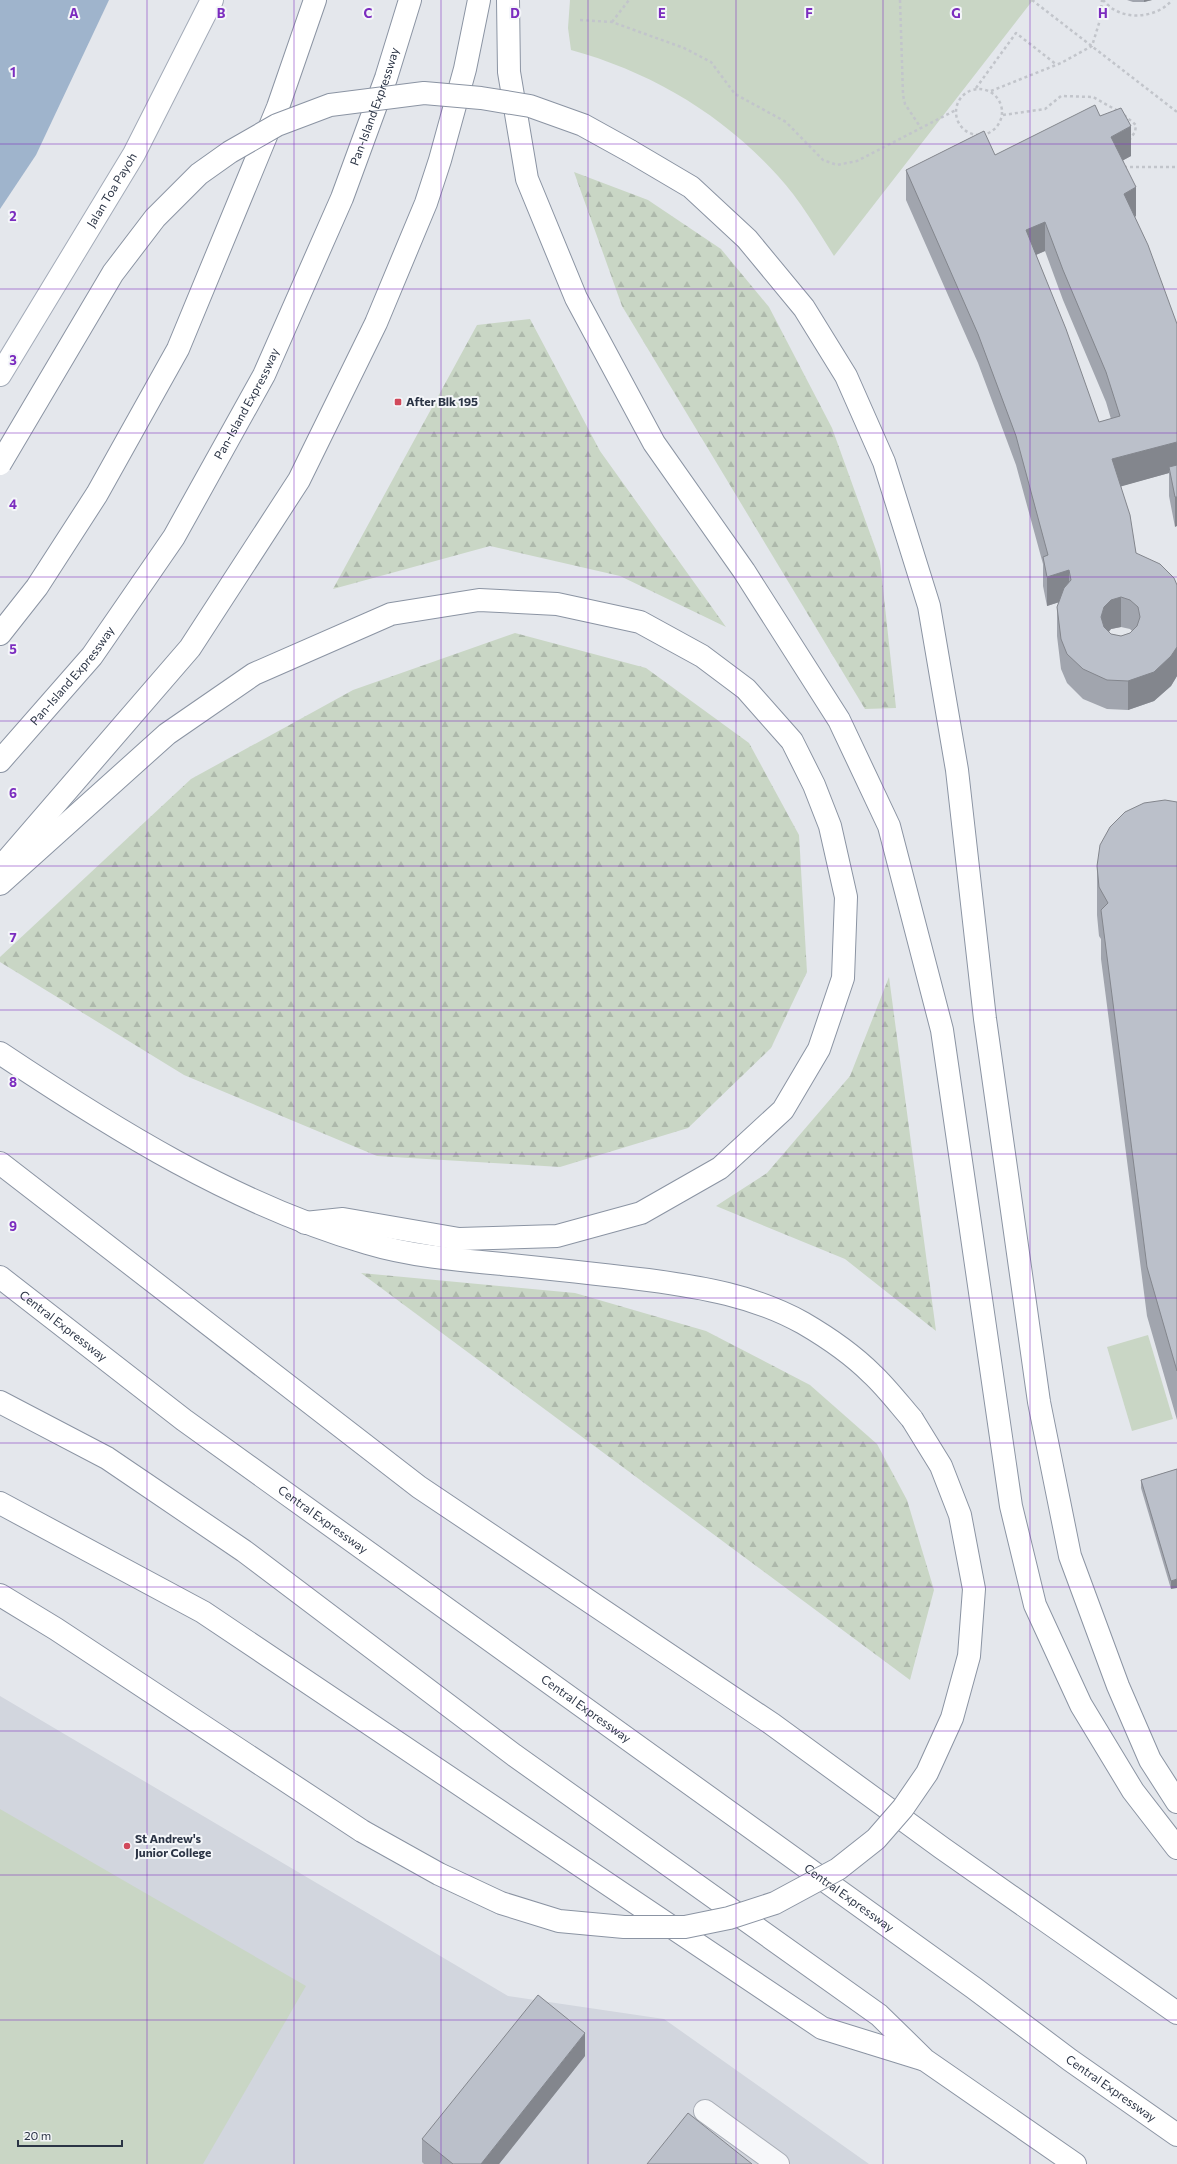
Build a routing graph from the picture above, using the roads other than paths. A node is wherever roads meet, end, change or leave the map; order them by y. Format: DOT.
graph roads {
  1 [pos="212,0"];
  2 [pos="315,0"];
  3 [pos="410,0"];
  4 [pos="479,0"];
  5 [pos="508,0"];
  6 [pos="0,374"];
  7 [pos="0,464"];
  8 [pos="0,634"];
  9 [pos="0,761"];
  10 [pos="0,868"];
  11 [pos="0,884"];
  12 [pos="0,1052"];
  13 [pos="0,1163"];
  14 [pos="305,1223"];
  15 [pos="0,1277"];
  16 [pos="0,1402"];
  17 [pos="0,1503"];
  18 [pos="0,1595"];
  19 [pos="1177,1802"];
  20 [pos="1177,1848"];
  21 [pos="1177,2013"];
  22 [pos="925,2060"];
  23 [pos="705,2111"];
  24 [pos="1177,2135"];
  25 [pos="778,2164"];
  26 [pos="1075,2164"];
  1 -- 6 [label="main road, Jalan Toa Payoh"];
  2 -- 8 [label="main road"];
  3 -- 9 [label="main road, Pan-Island Expressway"];
  4 -- 10 [label="main road"];
  5 -- 20 [label="main road"];
  7 -- 19 [label="main road, bridge"];
  11 -- 14 [label="main road"];
  12 -- 14 [label="main road"];
  13 -- 21 [label="main road"];
  14 -- 18 [label="main road, bridge"];
  15 -- 24 [label="main road, Central Expressway"];
  16 -- 22 [label="main road"];
  17 -- 22 [label="main road"];
  22 -- 26 [label="main road"];
  23 -- 25 [label="lane"];
}
